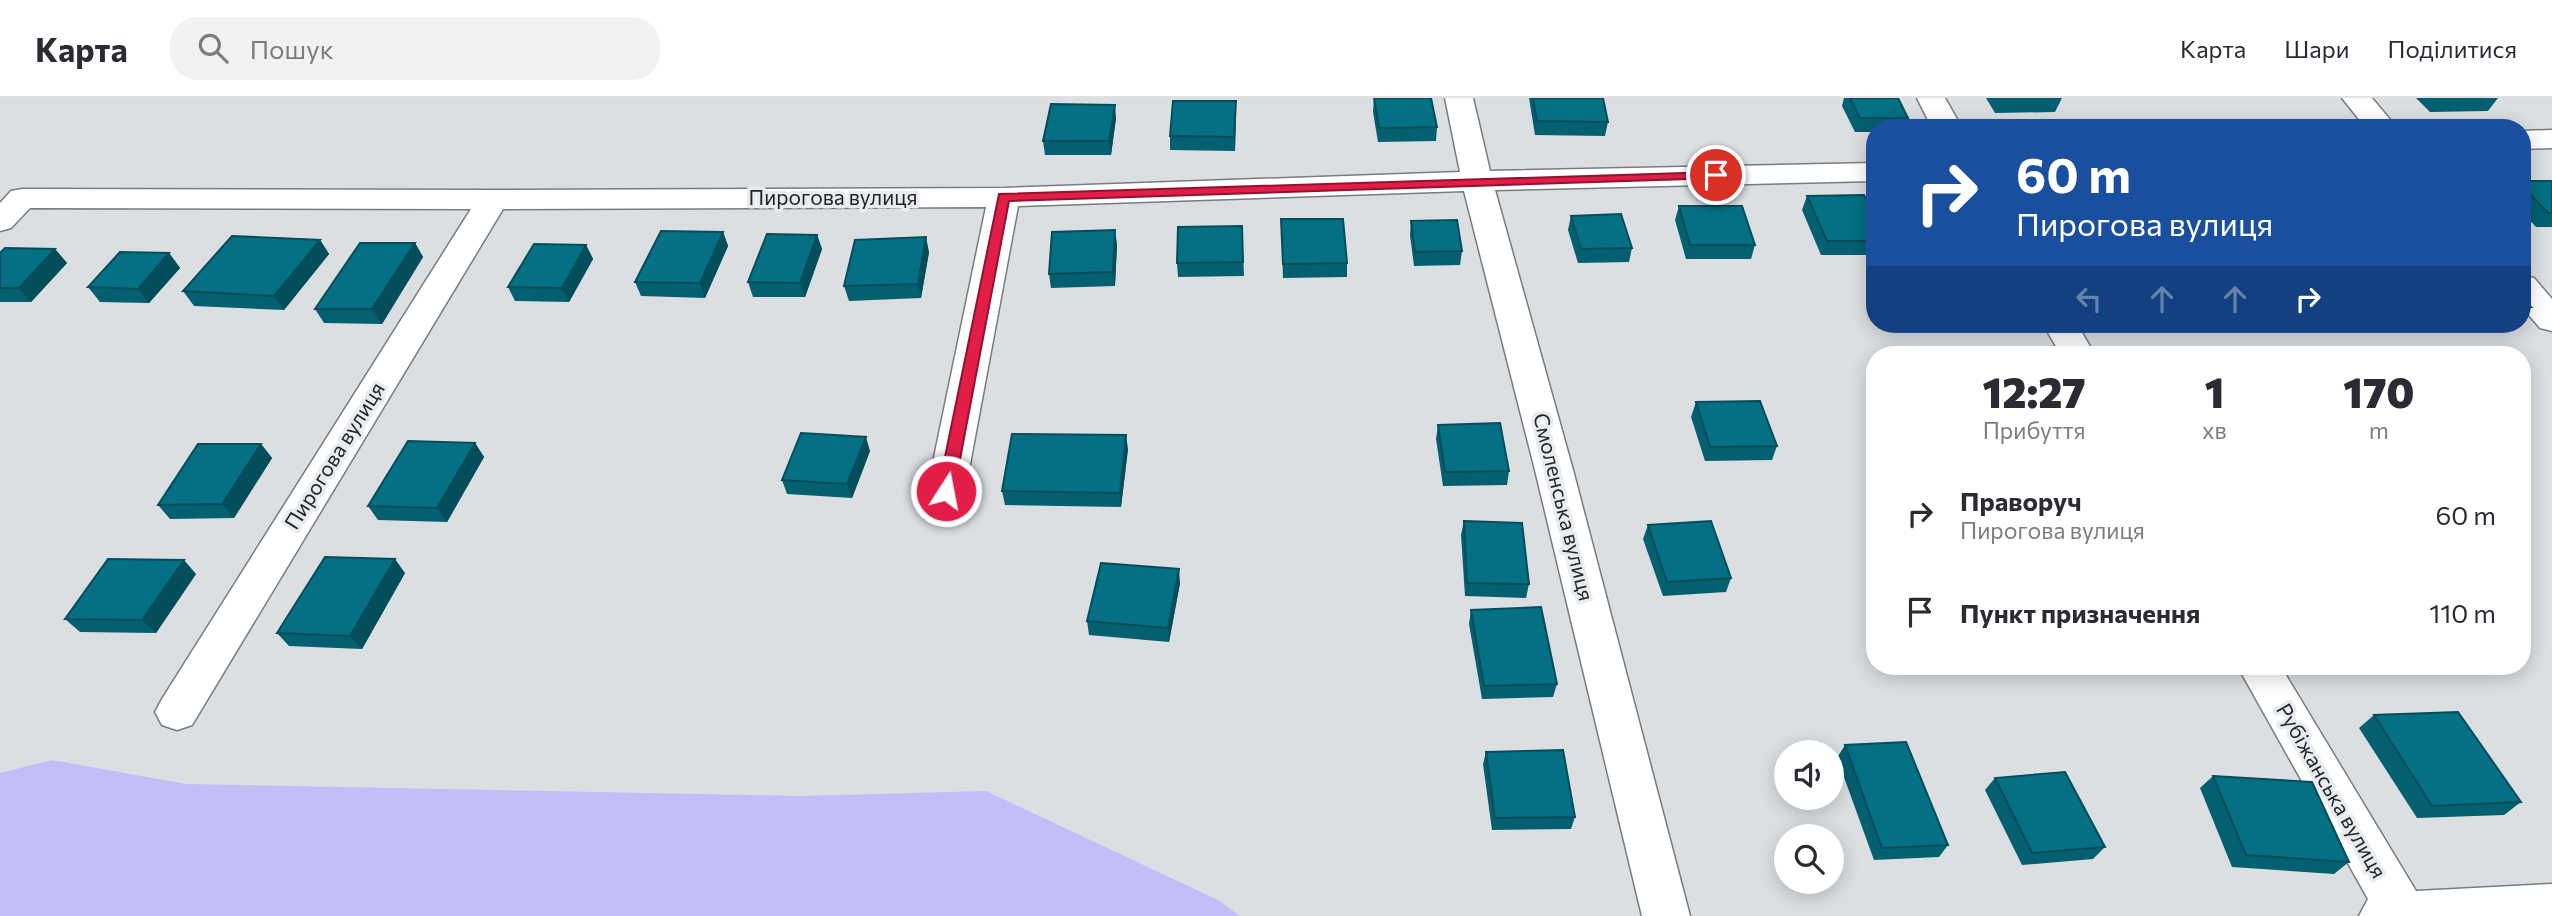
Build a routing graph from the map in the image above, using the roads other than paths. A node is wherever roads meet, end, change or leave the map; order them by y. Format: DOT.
graph roads {
  1 [pos="1459,98"];
  2 [pos="1931,98"];
  3 [pos="2356,98"];
  4 [pos="1942,119"];
  5 [pos="2374,119"];
  6 [pos="2552,139"];
  7 [pos="2531,140"];
  8 [pos="1866,172"];
  9 [pos="1477,181"];
  10 [pos="1004,197"];
  11 [pos="493,200"];
  12 [pos="0,220"];
  13 [pos="2531,296"];
  14 [pos="2552,320"];
  15 [pos="946,491"];
  16 [pos="2263,675"];
  17 [pos="177,712"];
  18 [pos="2552,907"];
  19 [pos="2393,915"];
  20 [pos="1666,916"];
  1 -- 9 [label="street, Смоленська вулиця"];
  2 -- 4 [label="street"];
  3 -- 5 [label="street"];
  6 -- 7 [label="street"];
  8 -- 9 [label="street, Пирогова вулиця"];
  9 -- 10 [label="street, Пирогова вулиця"];
  9 -- 20 [label="street, Смоленська вулиця"];
  10 -- 11 [label="street, Пирогова вулиця"];
  10 -- 15 [label="street"];
  11 -- 12 [label="street, Пирогова вулиця"];
  11 -- 17 [label="street, Пирогова вулиця"];
  13 -- 14 [label="street"];
  16 -- 19 [label="street, Рубіжанська вулиця"];
  18 -- 19 [label="street"];
}
